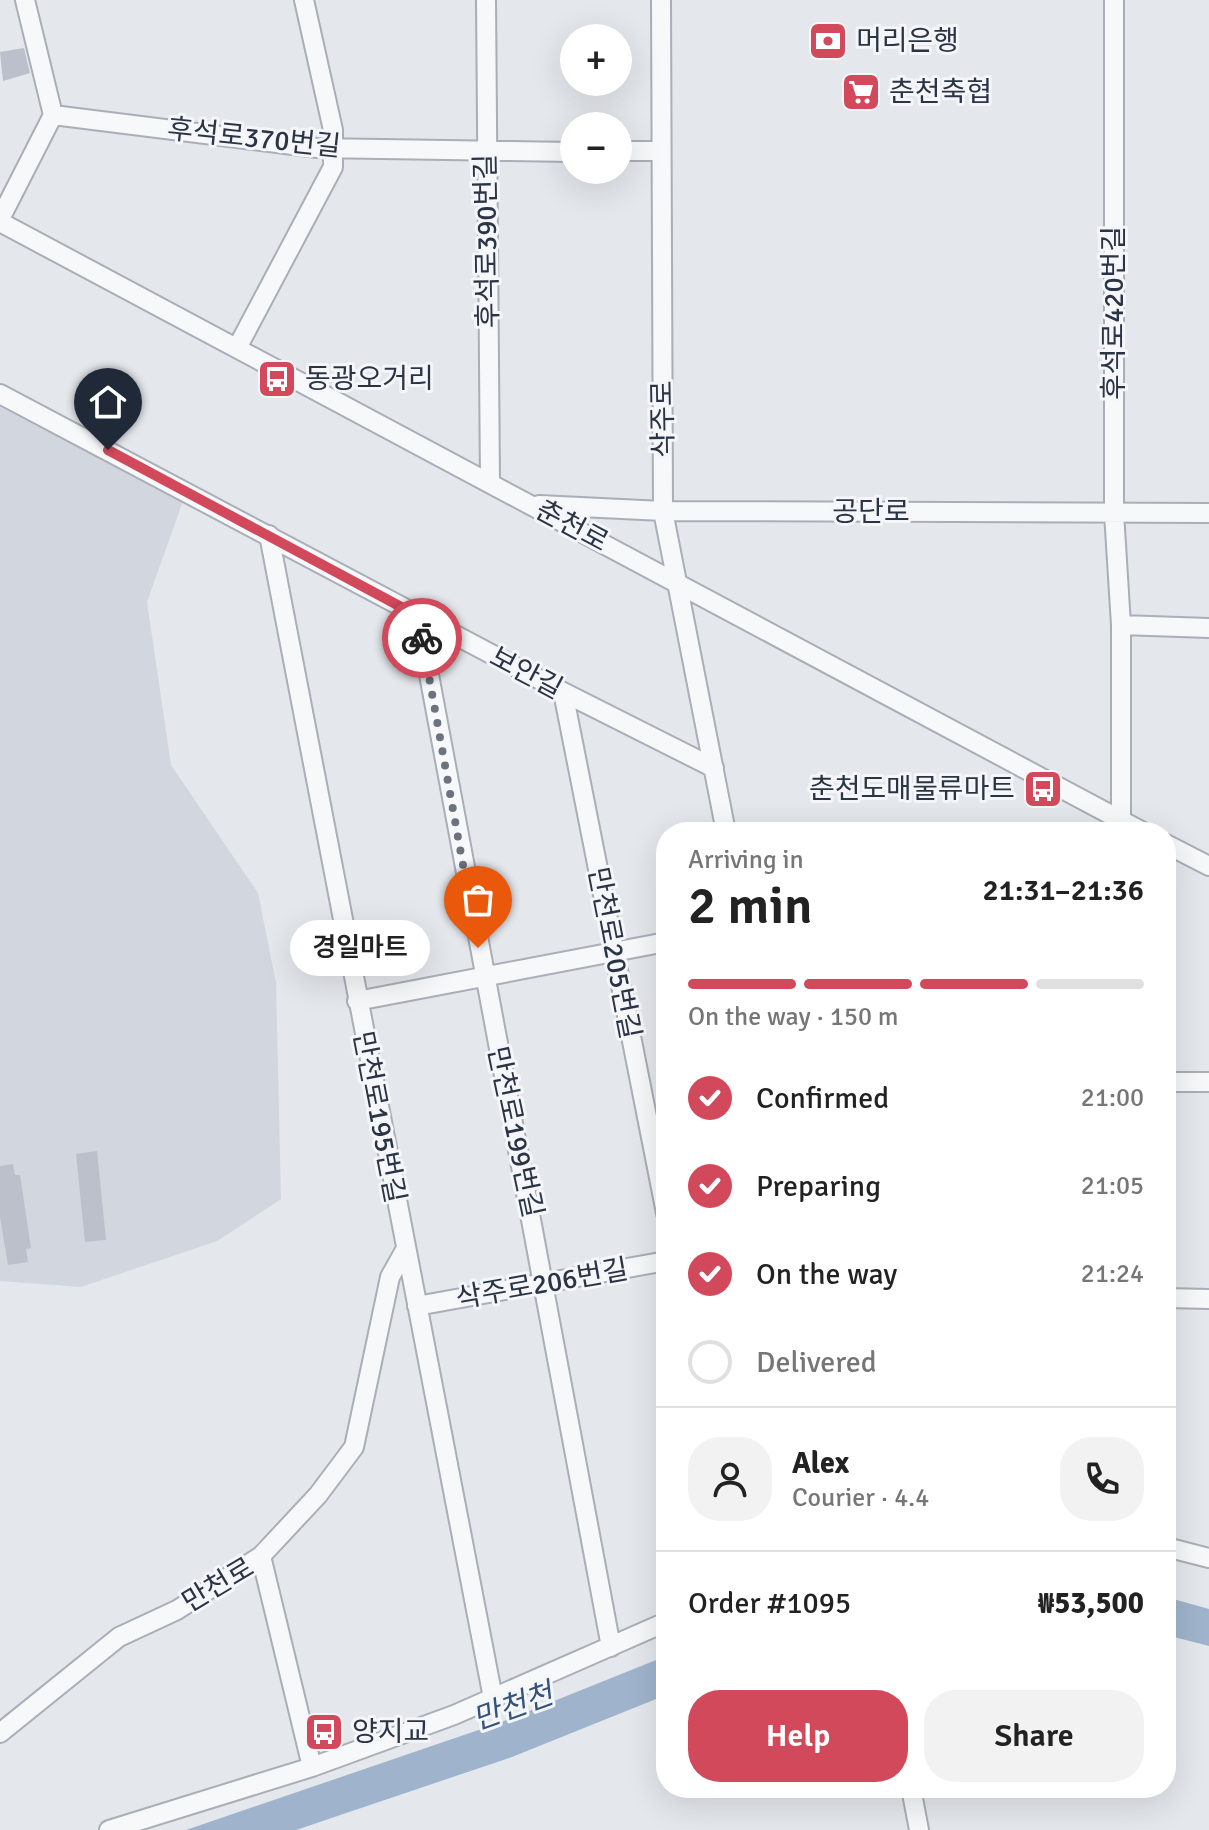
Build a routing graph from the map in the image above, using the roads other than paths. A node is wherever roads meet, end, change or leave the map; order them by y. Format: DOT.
graph roads {
  1 [pos="25,0"];
  2 [pos="304,0"];
  3 [pos="486,0"];
  4 [pos="661,0"];
  5 [pos="1114,0"];
  6 [pos="53,115"];
  7 [pos="334,149"];
  8 [pos="632,151"];
  9 [pos="660,151"];
  10 [pos="485,152"];
  11 [pos="560,152"];
  12 [pos="0,220"];
  13 [pos="237,348"];
  14 [pos="0,394"];
  15 [pos="490,482"];
  16 [pos="532,505"];
  17 [pos="663,511"];
  18 [pos="1114,513"];
  19 [pos="1209,513"];
  20 [pos="269,535"];
  21 [pos="677,580"];
  22 [pos="418,616"];
  23 [pos="1121,625"];
  24 [pos="1209,628"];
  25 [pos="563,692"];
  26 [pos="714,768"];
  27 [pos="724,822"];
  28 [pos="1114,822"];
  29 [pos="1121,822"];
  30 [pos="1176,849"];
  31 [pos="1209,866"];
  32 [pos="656,944"];
  33 [pos="613,950"];
  34 [pos="484,978"];
  35 [pos="357,1001"];
  36 [pos="1176,1082"];
  37 [pos="1209,1082"];
  38 [pos="656,1163"];
  39 [pos="404,1252"];
  40 [pos="656,1263"];
  41 [pos="546,1284"];
  42 [pos="1176,1298"];
  43 [pos="1209,1299"];
  44 [pos="417,1306"];
  45 [pos="1176,1550"];
  46 [pos="261,1556"];
  47 [pos="1209,1558"];
  48 [pos="656,1627"];
  49 [pos="611,1647"];
  50 [pos="493,1698"];
  51 [pos="0,1733"];
  52 [pos="312,1767"];
  53 [pos="913,1798"];
  54 [pos="109,1830"];
  55 [pos="919,1830"];
  1 -- 6 [label="street"];
  2 -- 7 [label="street"];
  3 -- 10 [label="street, 후석로390번길"];
  4 -- 9 [label="street, 삭주로"];
  5 -- 18 [label="street, 후석로420번길"];
  6 -- 7 [label="street, 후석로370번길"];
  6 -- 12 [label="street"];
  7 -- 10 [label="street, 후석로370번길"];
  7 -- 13 [label="street"];
  8 -- 9 [label="street"];
  9 -- 17 [label="street, 삭주로"];
  10 -- 11 [label="street, 후석로370번길"];
  10 -- 15 [label="street, 후석로390번길"];
  12 -- 13 [label="street, 춘천로"];
  13 -- 15 [label="street, 춘천로"];
  14 -- 20 [label="street, 보안길"];
  15 -- 16 [label="street, 춘천로"];
  16 -- 17 [label="street, 공단로"];
  16 -- 21 [label="street, 춘천로"];
  17 -- 18 [label="street, 공단로"];
  17 -- 21 [label="street, 삭주로"];
  18 -- 19 [label="street, 공단로"];
  18 -- 23 [label="street, 후석로420번길"];
  20 -- 22 [label="street, 보안길"];
  20 -- 35 [label="street, 만천로195번길"];
  21 -- 26 [label="street, 삭주로"];
  21 -- 28 [label="street, 춘천로"];
  22 -- 25 [label="street, 보안길"];
  22 -- 34 [label="street, 만천로199번길"];
  23 -- 24 [label="street"];
  23 -- 29 [label="street, 후석로420번길"];
  25 -- 26 [label="street, 보안길"];
  25 -- 33 [label="street, 만천로205번길"];
  26 -- 27 [label="street, 삭주로"];
  30 -- 31 [label="street"];
  32 -- 33 [label="street"];
  33 -- 34 [label="street"];
  33 -- 38 [label="street, 만천로205번길"];
  34 -- 35 [label="street"];
  34 -- 41 [label="street, 만천로199번길"];
  35 -- 39 [label="street, 만천로195번길"];
  36 -- 37 [label="street"];
  39 -- 44 [label="street, 만천로195번길"];
  39 -- 46 [label="street"];
  40 -- 41 [label="street, 삭주로206번길"];
  41 -- 44 [label="street, 삭주로206번길"];
  41 -- 49 [label="street, 만천로199번길"];
  42 -- 43 [label="street"];
  44 -- 50 [label="street, 만천로195번길"];
  45 -- 47 [label="street"];
  46 -- 51 [label="street, 만천로"];
  46 -- 52 [label="street, 만천로"];
  48 -- 49 [label="street"];
  49 -- 50 [label="street"];
  50 -- 52 [label="street"];
  52 -- 54 [label="street"];
  53 -- 55 [label="street"];
}
